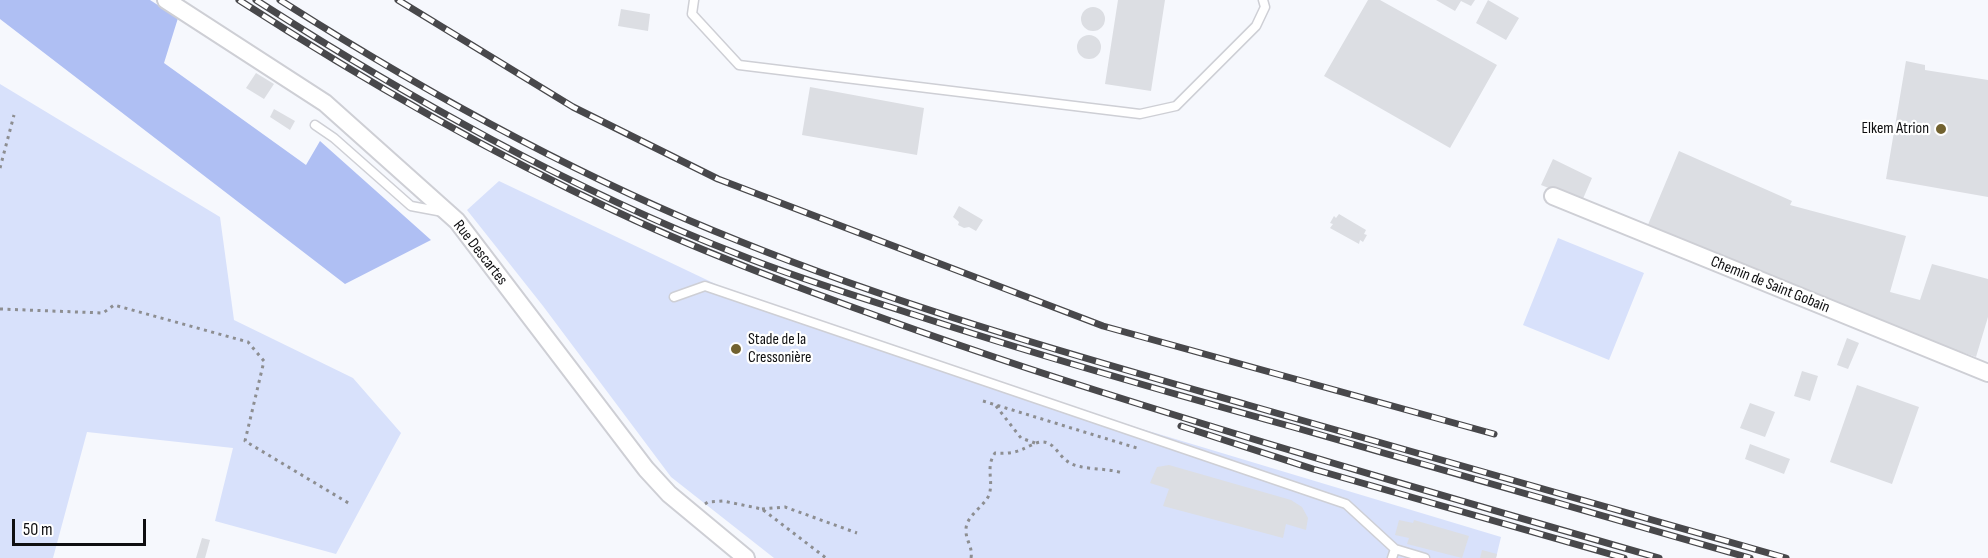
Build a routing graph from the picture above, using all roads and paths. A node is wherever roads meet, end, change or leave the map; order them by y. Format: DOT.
graph roads {
  1 [pos="166,0"];
  2 [pos="694,0"];
  3 [pos="1263,0"];
  4 [pos="14,115"];
  5 [pos="315,125"];
  6 [pos="0,168"];
  7 [pos="1553,196"];
  8 [pos="447,212"];
  9 [pos="674,297"];
  10 [pos="0,309"];
  11 [pos="1988,373"];
  12 [pos="994,405"];
  13 [pos="1037,443"];
  14 [pos="1122,473"];
  15 [pos="350,504"];
  16 [pos="762,509"];
  17 [pos="693,515"];
  18 [pos="857,533"];
  19 [pos="1393,554"];
  20 [pos="746,558"];
  21 [pos="826,558"];
  22 [pos="971,558"];
  23 [pos="1425,558"];
  1 -- 8 [label="street, Rue Descartes"];
  2 -- 3 [label="lane"];
  4 -- 6 [label="path"];
  5 -- 8 [label="lane"];
  7 -- 11 [label="street, Chemin de Saint Gobain"];
  8 -- 17 [label="street, Rue Descartes"];
  9 -- 19 [label="lane"];
  10 -- 15 [label="path"];
  12 -- 13 [label="path"];
  13 -- 14 [label="path"];
  13 -- 22 [label="path"];
  16 -- 17 [label="path"];
  16 -- 18 [label="path"];
  16 -- 21 [label="path"];
  17 -- 20 [label="street, Rue Descartes"];
  19 -- 23 [label="lane"];
}
